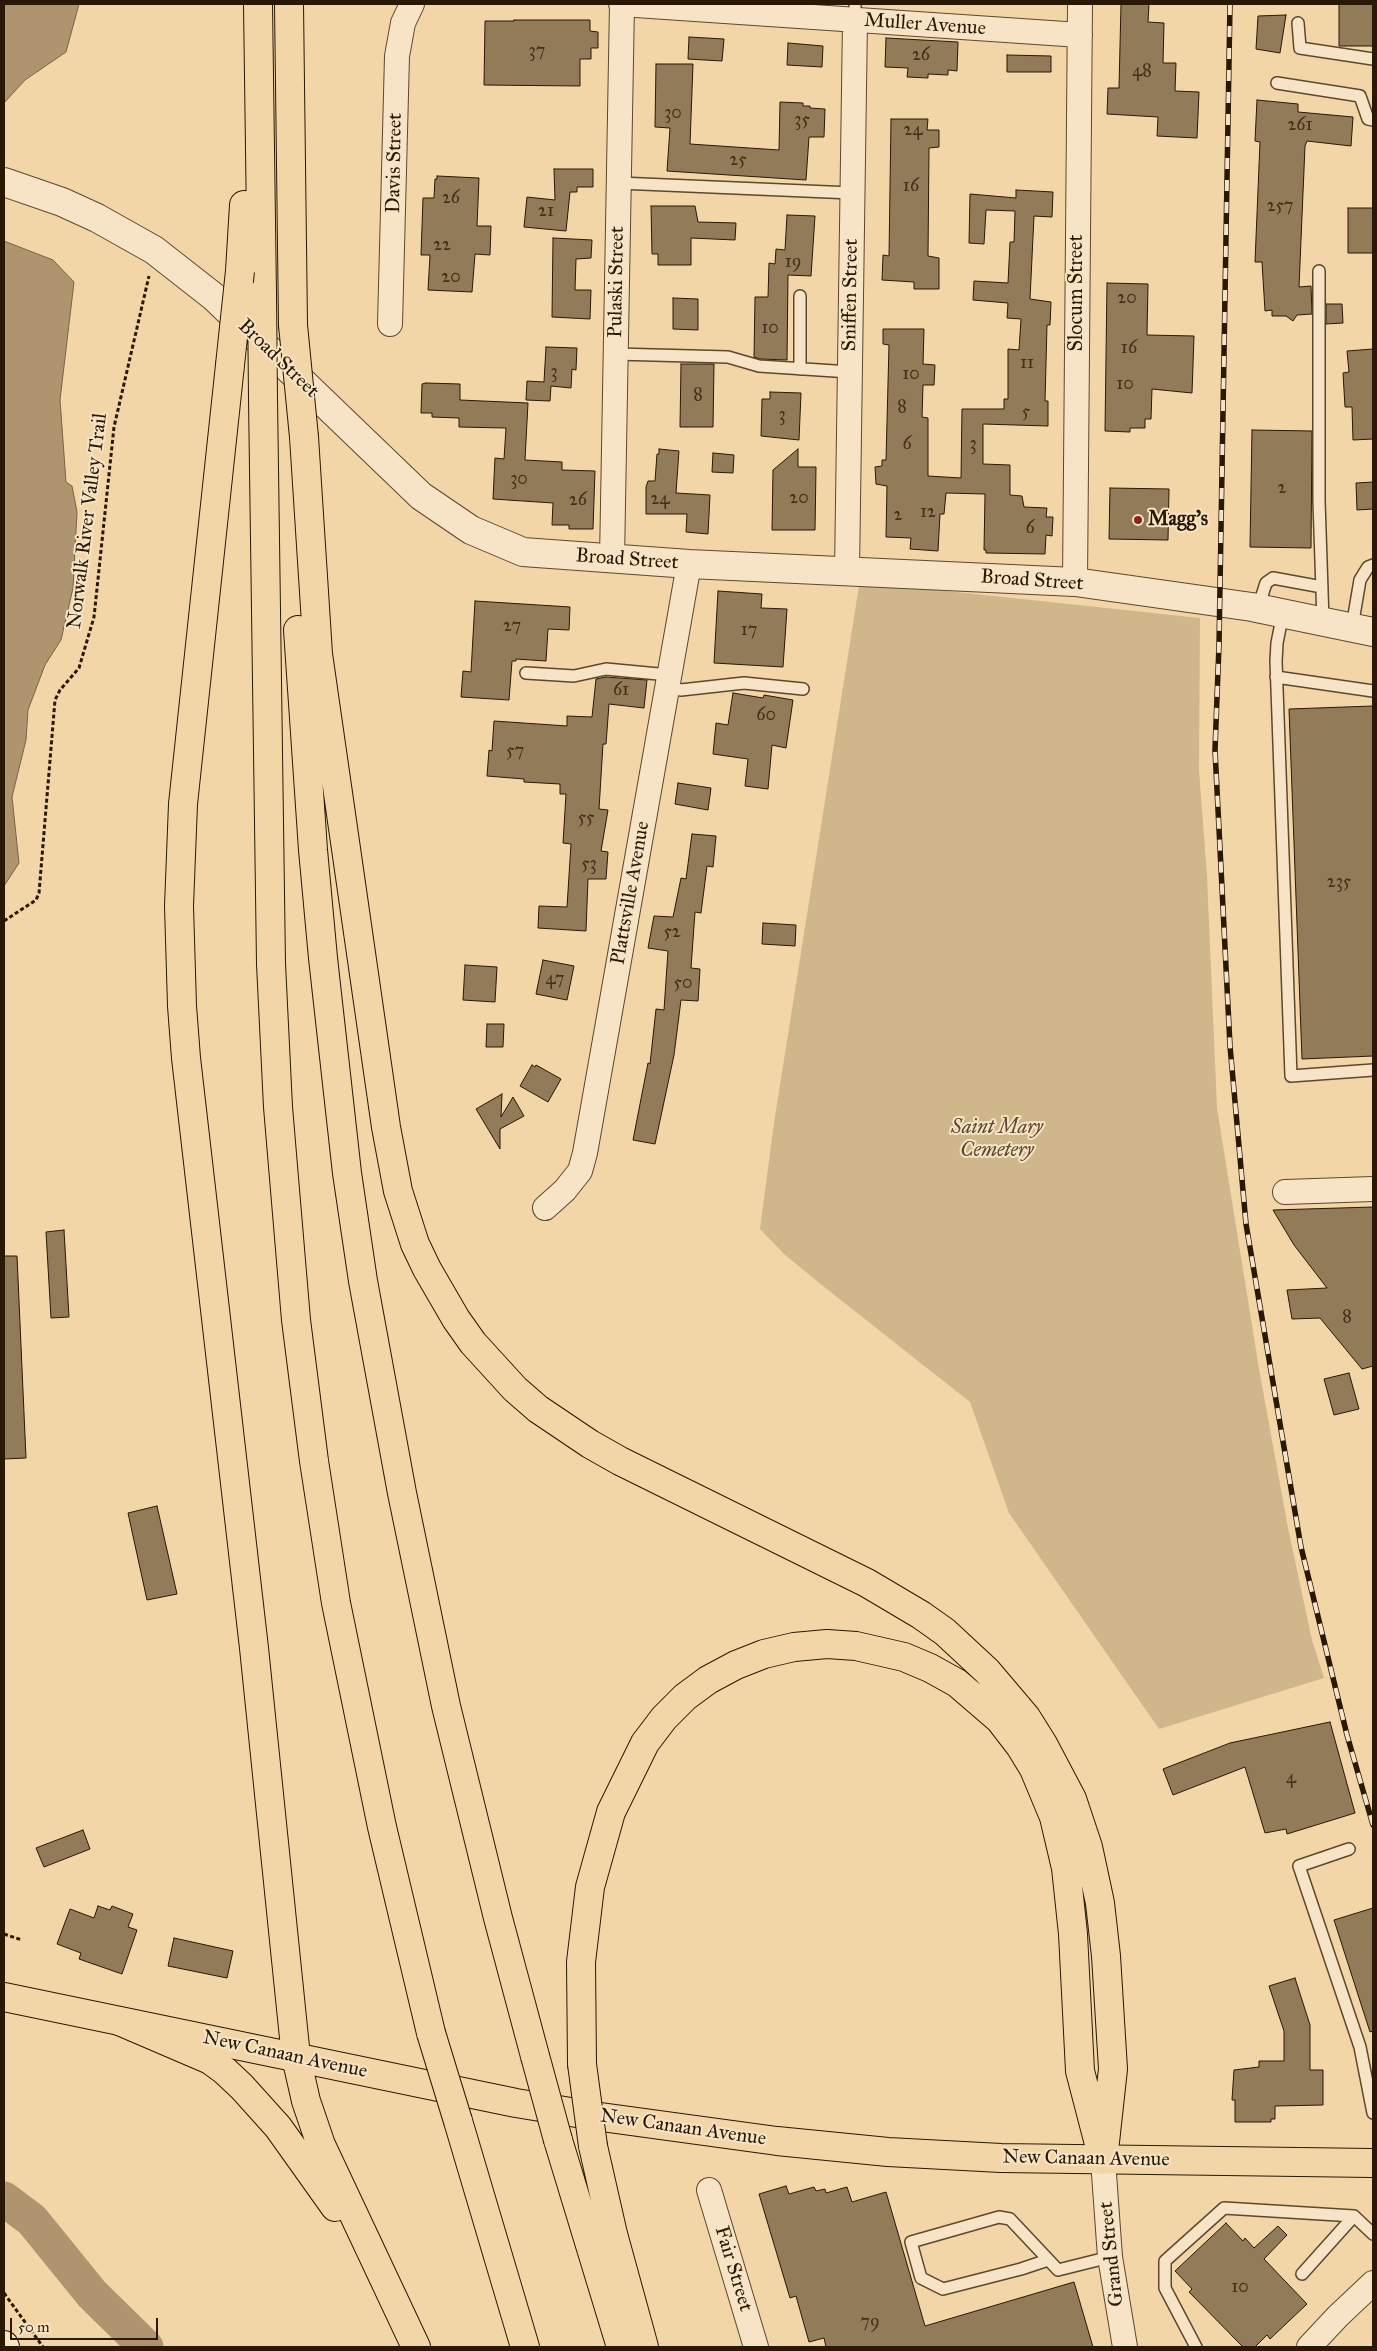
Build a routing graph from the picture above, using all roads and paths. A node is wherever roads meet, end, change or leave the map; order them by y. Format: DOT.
graph roads {
  1 [pos="244,4"];
  2 [pos="258,4"];
  3 [pos="289,4"];
  4 [pos="412,4"];
  5 [pos="621,4"];
  6 [pos="1080,4"];
  7 [pos="855,12"];
  8 [pos="1298,23"];
  9 [pos="1080,35"];
  10 [pos="1373,58"];
  11 [pos="1277,83"];
  12 [pos="1373,120"];
  13 [pos="619,183"];
  14 [pos="16,185"];
  15 [pos="852,193"];
  16 [pos="154,250"];
  17 [pos="1319,271"];
  18 [pos="800,296"];
  19 [pos="390,324"];
  20 [pos="616,354"];
  21 [pos="800,369"];
  22 [pos="850,372"];
  23 [pos="299,434"];
  24 [pos="612,559"];
  25 [pos="689,564"];
  26 [pos="1373,565"];
  27 [pos="847,571"];
  28 [pos="1075,582"];
  29 [pos="1322,587"];
  30 [pos="1271,611"];
  31 [pos="1323,621"];
  32 [pos="1362,630"];
  33 [pos="526,673"];
  34 [pos="1276,677"];
  35 [pos="668,681"];
  36 [pos="804,689"];
  37 [pos="1373,692"];
  38 [pos="4,922"];
  39 [pos="1373,1070"];
  40 [pos="1373,1189"];
  41 [pos="1285,1192"];
  42 [pos="545,1208"];
  43 [pos="1349,1849"];
  44 [pos="4,1934"];
  45 [pos="22,1940"];
  46 [pos="4,1997"];
  47 [pos="119,2021"];
  48 [pos="296,2057"];
  49 [pos="1373,2113"];
  50 [pos="1103,2160"];
  51 [pos="1373,2163"];
  52 [pos="709,2190"];
  53 [pos="1354,2216"];
  54 [pos="1373,2234"];
  55 [pos="1110,2257"];
  56 [pos="1048,2260"];
  57 [pos="1302,2274"];
  58 [pos="1373,2282"];
  59 [pos="387,2288"];
  60 [pos="4,2293"];
  61 [pos="43,2347"];
  62 [pos="416,2347"];
  63 [pos="525,2347"];
  64 [pos="621,2347"];
  65 [pos="644,2347"];
  66 [pos="756,2347"];
  67 [pos="1125,2347"];
  68 [pos="1196,2347"];
  69 [pos="1309,2347"];
  1 -- 48 [label="main road, bridge"];
  2 -- 63 [label="main road, bridge"];
  3 -- 23 [label="main road, bridge"];
  4 -- 19 [label="street, Davis Street"];
  5 -- 7 [label="street, Muller Avenue"];
  5 -- 13 [label="street, Pulaski Street"];
  6 -- 9 [label="street, Slocum Street"];
  7 -- 9 [label="street, Muller Avenue"];
  7 -- 15 [label="street, Sniffen Street"];
  8 -- 10 [label="lane"];
  9 -- 28 [label="street, Slocum Street"];
  11 -- 12 [label="lane"];
  13 -- 15 [label="lane"];
  13 -- 20 [label="street, Pulaski Street"];
  14 -- 16 [label="street, Broad Street"];
  15 -- 22 [label="street, Sniffen Street"];
  16 -- 24 [label="street, Broad Street"];
  16 -- 38 [label="path, Norwalk River Valley Trail"];
  17 -- 29 [label="lane"];
  18 -- 21 [label="lane"];
  20 -- 21 [label="lane"];
  20 -- 24 [label="street, Pulaski Street"];
  21 -- 22 [label="lane"];
  22 -- 27 [label="street, Sniffen Street"];
  23 -- 50 [label="main road"];
  23 -- 64 [label="main road, bridge"];
  24 -- 25 [label="street, Broad Street"];
  25 -- 27 [label="street, Broad Street"];
  25 -- 35 [label="street, Plattsville Avenue"];
  26 -- 32 [label="lane"];
  27 -- 28 [label="street, Broad Street"];
  28 -- 30 [label="street, Broad Street"];
  29 -- 30 [label="lane"];
  29 -- 31 [label="lane"];
  30 -- 31 [label="street, Broad Street"];
  30 -- 34 [label="lane"];
  31 -- 32 [label="street, Broad Street"];
  33 -- 35 [label="lane"];
  34 -- 37 [label="lane"];
  34 -- 39 [label="lane"];
  35 -- 36 [label="lane"];
  35 -- 42 [label="street, Plattsville Avenue"];
  40 -- 41 [label="street"];
  43 -- 49 [label="lane"];
  44 -- 45 [label="path"];
  46 -- 47 [label="main road, New Canaan Avenue"];
  47 -- 48 [label="main road, New Canaan Avenue"];
  47 -- 59 [label="main road"];
  48 -- 50 [label="main road, New Canaan Avenue"];
  48 -- 59 [label="main road"];
  50 -- 51 [label="main road, New Canaan Avenue"];
  50 -- 55 [label="street, Grand Street"];
  50 -- 65 [label="main road, bridge"];
  52 -- 66 [label="street, Fair Street"];
  53 -- 54 [label="lane"];
  53 -- 57 [label="lane"];
  53 -- 68 [label="lane"];
  55 -- 56 [label="lane"];
  55 -- 67 [label="street, Grand Street"];
  56 -- 56 [label="lane"];
  58 -- 69 [label="street"];
  59 -- 62 [label="main road"];
  60 -- 61 [label="path"];
}
